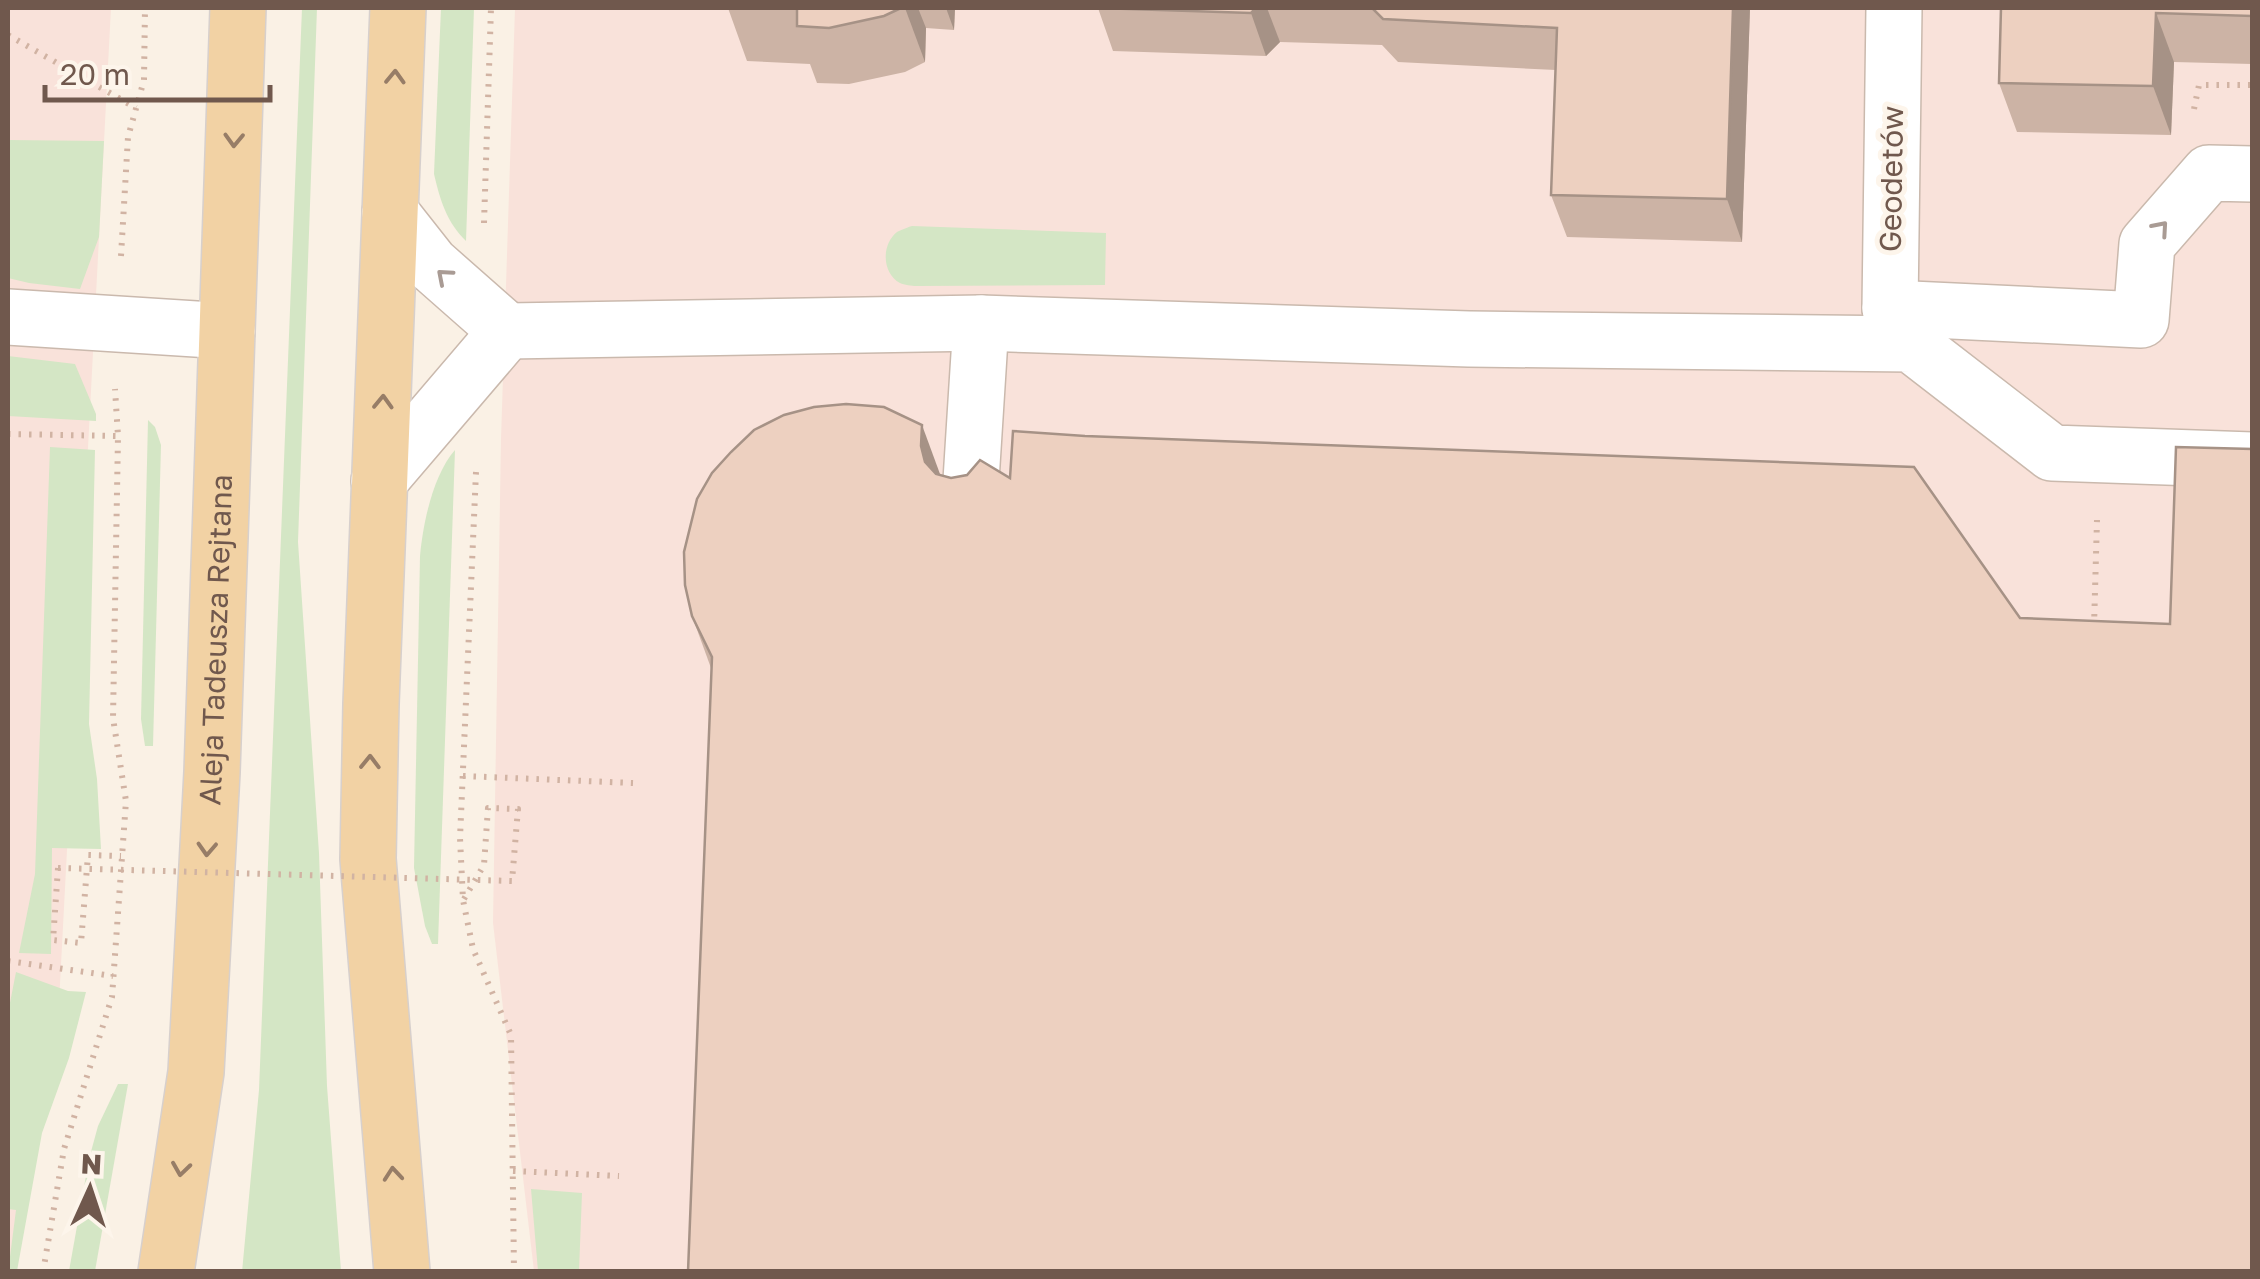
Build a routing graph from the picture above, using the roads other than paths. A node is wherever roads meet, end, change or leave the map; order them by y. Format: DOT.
graph roads {
  1 [pos="238,8"];
  2 [pos="398,8"];
  3 [pos="1894,8"];
  4 [pos="2252,174"];
  5 [pos="390,212"];
  6 [pos="8,317"];
  7 [pos="981,323"];
  8 [pos="1901,326"];
  9 [pos="507,331"];
  10 [pos="227,332"];
  11 [pos="2252,460"];
  12 [pos="380,481"];
  13 [pos="970,496"];
  14 [pos="166,1272"];
  15 [pos="402,1272"];
  1 -- 10 [label="main road, Aleja Tadeusza Rejtana, one-way"];
  5 -- 2 [label="main road, one-way"];
  3 -- 8 [label="street, Geodetów"];
  8 -- 4 [label="street, one-way"];
  9 -- 5 [label="street, one-way"];
  12 -- 5 [label="main road, one-way"];
  6 -- 10 [label="street"];
  7 -- 8 [label="street"];
  7 -- 9 [label="street"];
  7 -- 13 [label="street"];
  8 -- 11 [label="street"];
  9 -- 12 [label="street"];
  10 -- 14 [label="main road, Aleja Tadeusza Rejtana, one-way"];
  15 -- 12 [label="main road, one-way"];
}
